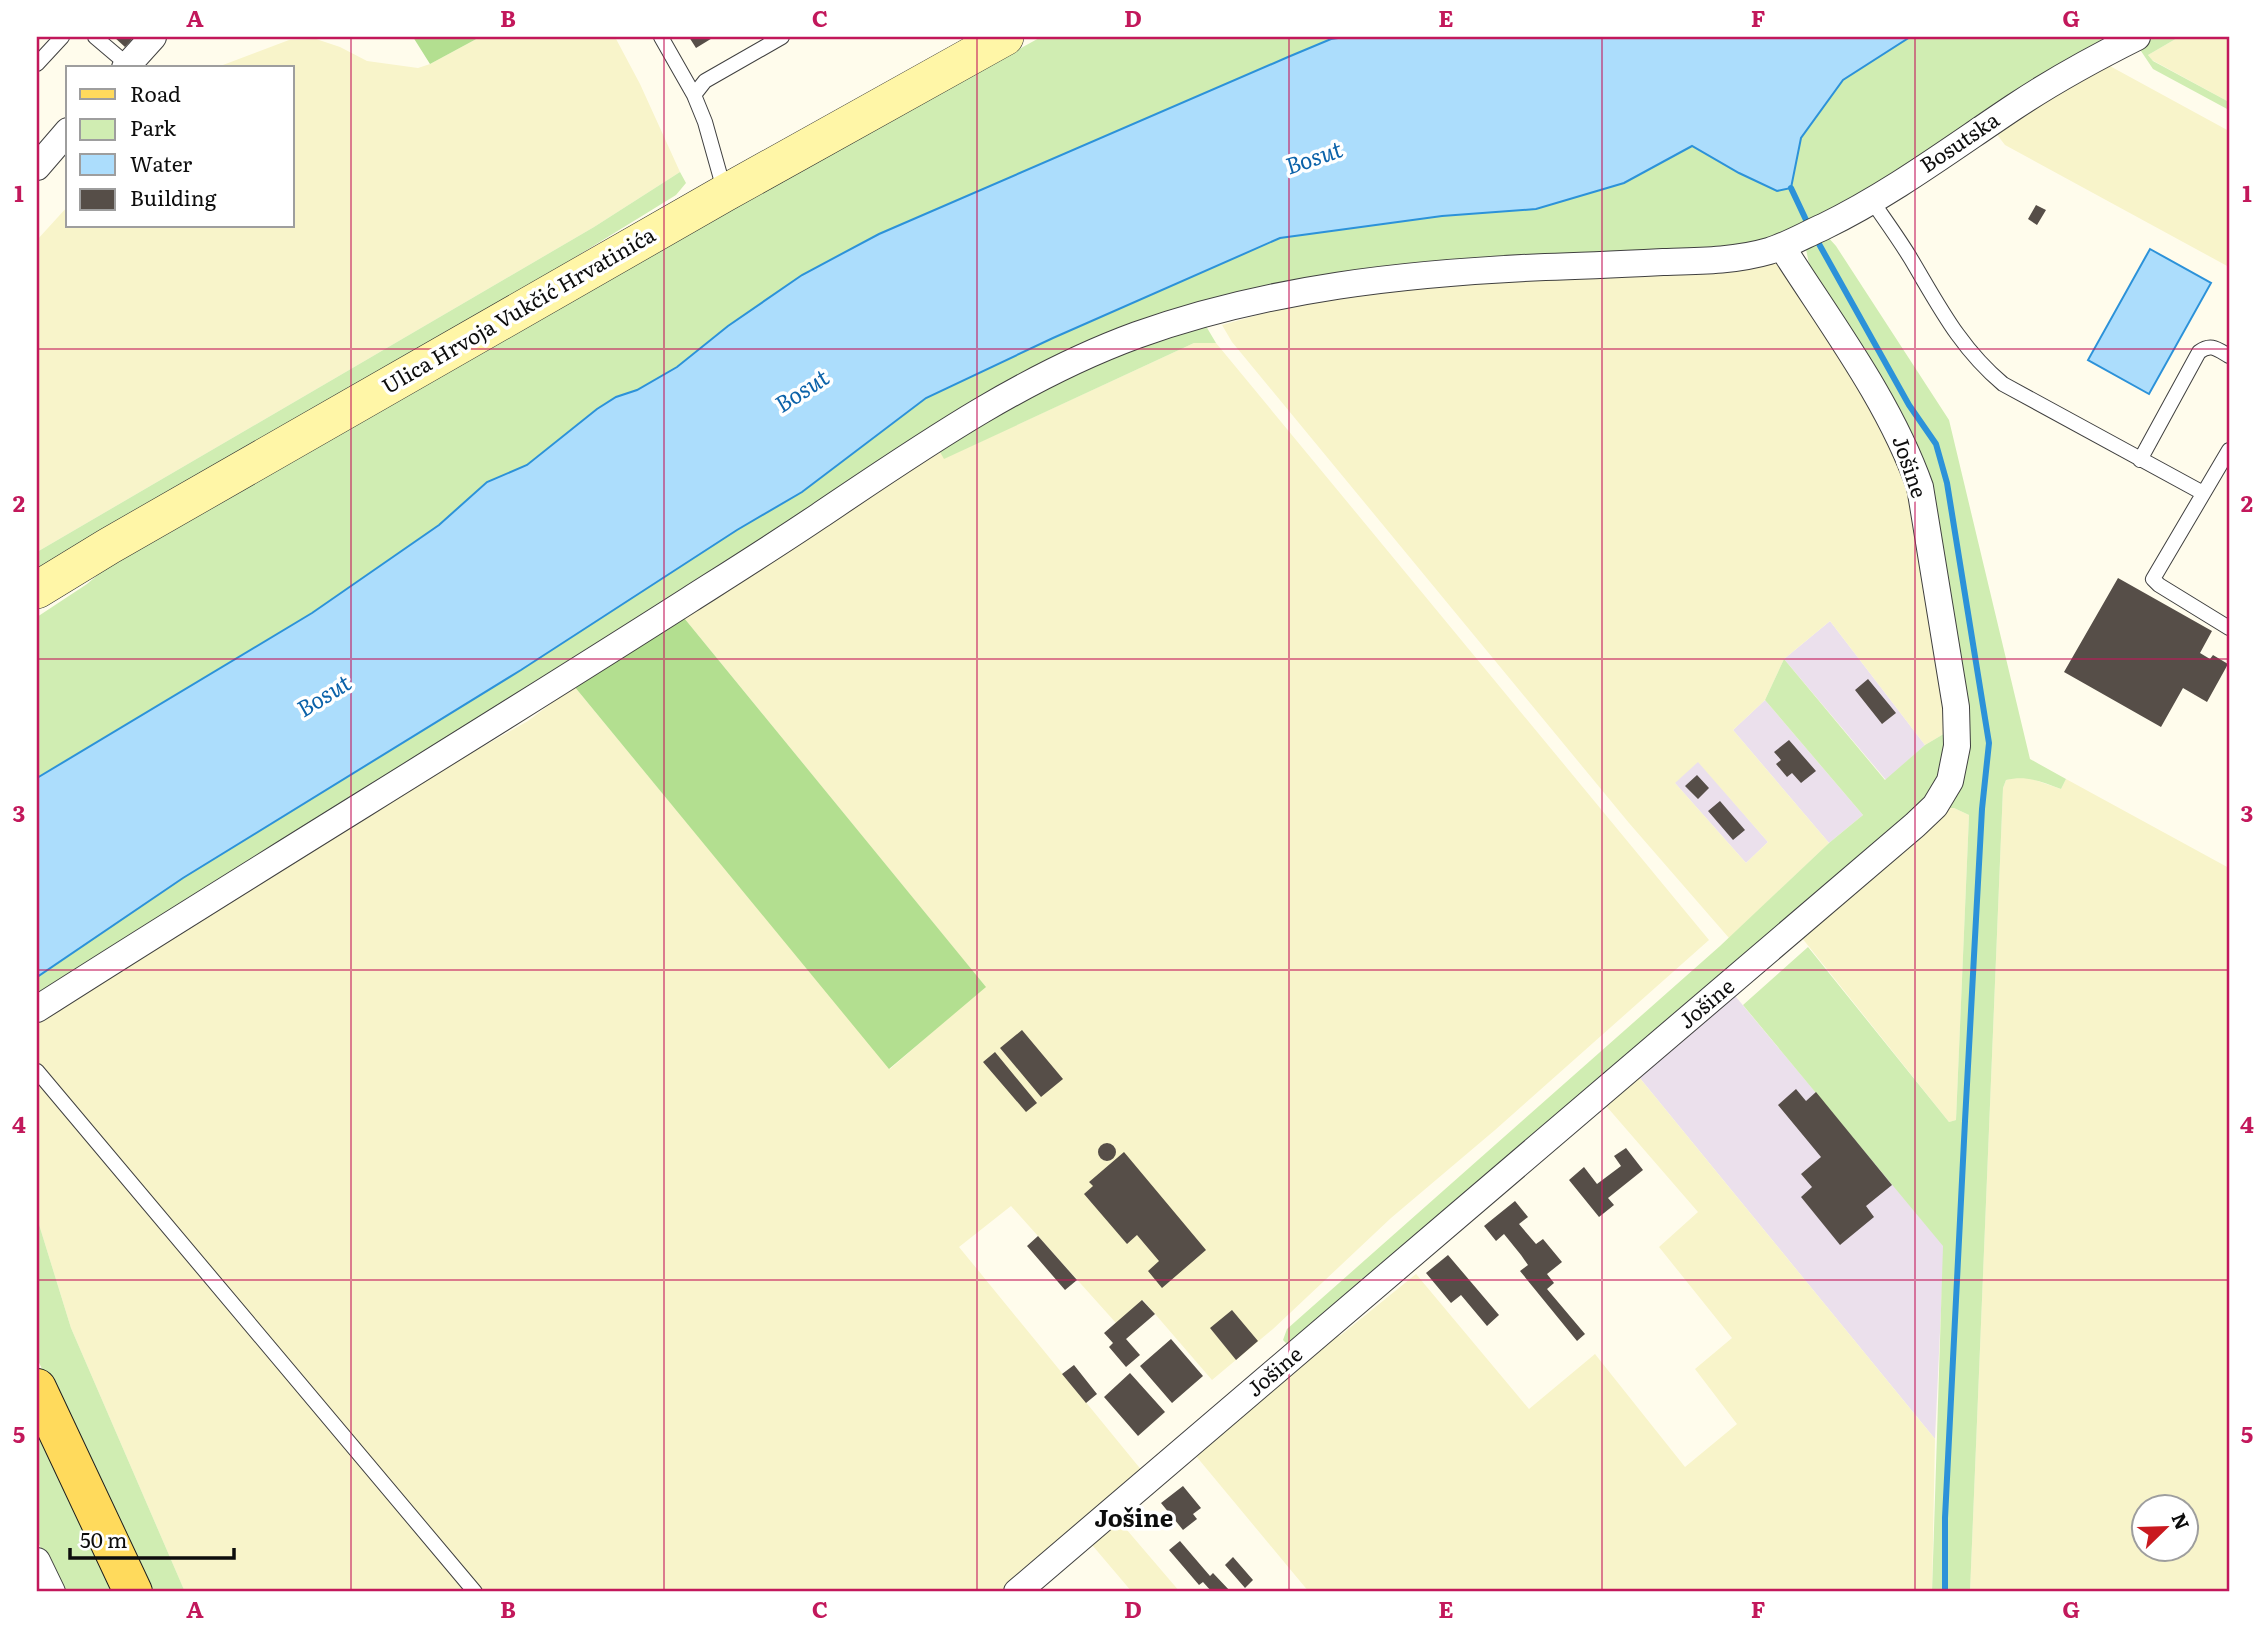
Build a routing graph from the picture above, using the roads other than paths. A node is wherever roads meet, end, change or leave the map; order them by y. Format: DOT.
graph roads {
  1 [pos="62,37"];
  2 [pos="94,37"];
  3 [pos="153,37"];
  4 [pos="661,37"];
  5 [pos="782,37"];
  6 [pos="1005,37"];
  7 [pos="2137,37"];
  8 [pos="37,64"];
  9 [pos="125,66"];
  10 [pos="127,66"];
  11 [pos="694,95"];
  12 [pos="66,133"];
  13 [pos="37,166"];
  14 [pos="725,193"];
  15 [pos="1872,201"];
  16 [pos="1782,247"];
  17 [pos="2229,356"];
  18 [pos="2229,450"];
  19 [pos="2140,460"];
  20 [pos="2203,493"];
  21 [pos="37,590"];
  22 [pos="2229,628"];
  23 [pos="37,1009"];
  24 [pos="37,1071"];
  25 [pos="37,1388"];
  26 [pos="37,1561"];
  27 [pos="52,1592"];
  28 [pos="133,1592"];
  29 [pos="475,1592"];
  30 [pos="1017,1592"];
  1 -- 8 [label="lane"];
  2 -- 9 [label="lane"];
  3 -- 10 [label="street"];
  4 -- 11 [label="lane"];
  5 -- 11 [label="lane"];
  6 -- 14 [label="main road, Ulica Hrvoja Vukčić Hrvatinića"];
  7 -- 15 [label="street, Bosutska"];
  11 -- 14 [label="lane"];
  12 -- 13 [label="street"];
  14 -- 21 [label="main road, Ulica Hrvoja Vukčić Hrvatinića"];
  15 -- 16 [label="street, Bosutska"];
  15 -- 19 [label="lane"];
  16 -- 23 [label="street, Bosutska"];
  16 -- 30 [label="street, Jošine"];
  17 -- 19 [label="lane"];
  18 -- 20 [label="lane"];
  19 -- 20 [label="lane"];
  20 -- 22 [label="lane"];
  24 -- 29 [label="lane"];
  25 -- 28 [label="main road"];
  26 -- 27 [label="street"];
}
